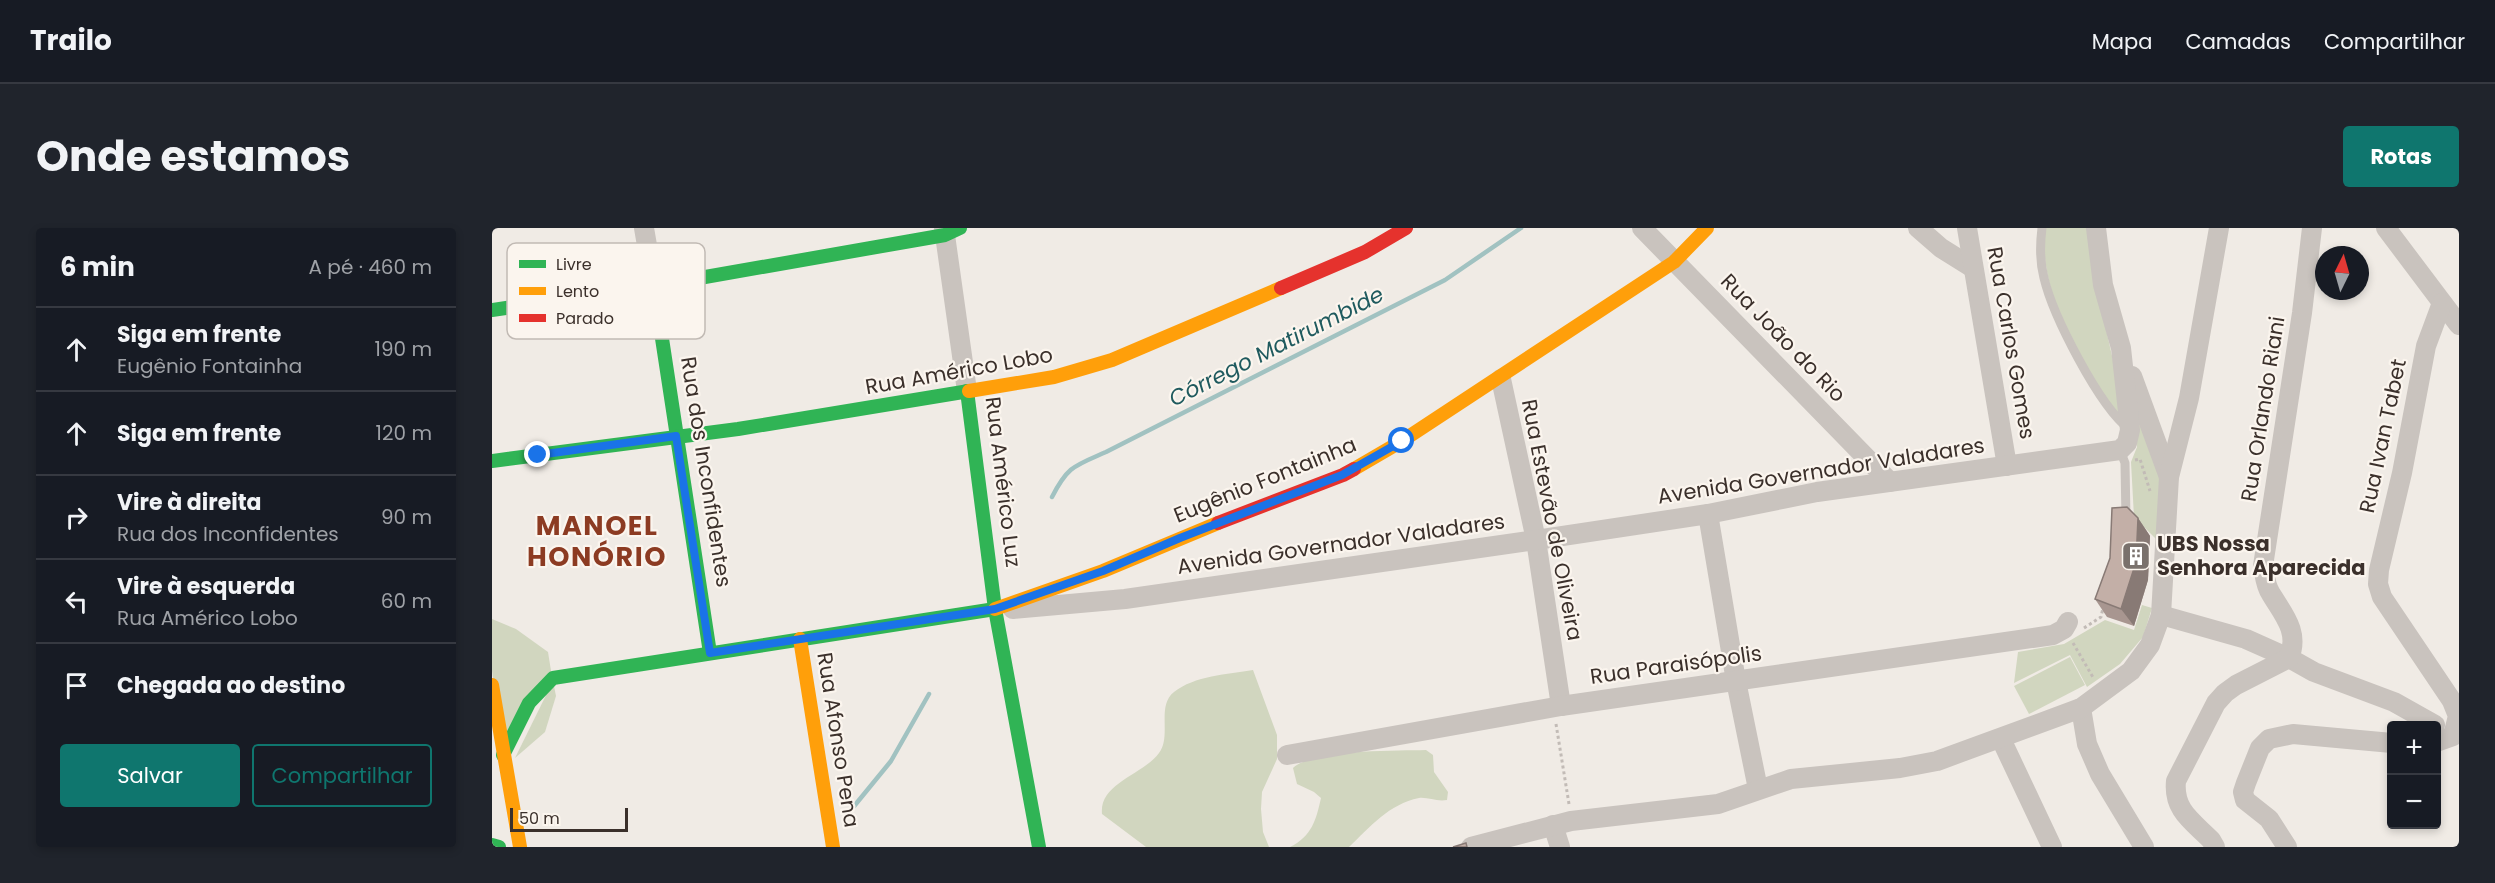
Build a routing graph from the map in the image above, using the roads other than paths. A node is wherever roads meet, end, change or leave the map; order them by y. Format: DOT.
graph roads {
  1 [pos="644,228"];
  2 [pos="1406,228"];
  3 [pos="1642,228"];
  4 [pos="1707,228"];
  5 [pos="1918,228"];
  6 [pos="1967,228"];
  7 [pos="2042,228"];
  8 [pos="2096,228"];
  9 [pos="2219,228"];
  10 [pos="2312,228"];
  11 [pos="2386,228"];
  12 [pos="950,230"];
  13 [pos="647,243"];
  14 [pos="1674,262"];
  15 [pos="1972,268"];
  16 [pos="705,276"];
  17 [pos="2442,303"];
  18 [pos="507,308"];
  19 [pos="492,310"];
  20 [pos="2459,325"];
  21 [pos="662,339"];
  22 [pos="2121,348"];
  23 [pos="1501,379"];
  24 [pos="967,391"];
  25 [pos="2130,430"];
  26 [pos="676,436"];
  27 [pos="2122,457"];
  28 [pos="492,461"];
  29 [pos="2007,466"];
  30 [pos="2169,477"];
  31 [pos="1890,482"];
  32 [pos="1708,514"];
  33 [pos="2126,520"];
  34 [pos="1536,540"];
  35 [pos="995,609"];
  36 [pos="2161,615"];
  37 [pos="2072,630"];
  38 [pos="800,639"];
  39 [pos="710,653"];
  40 [pos="2289,658"];
  41 [pos="1736,681"];
  42 [pos="492,685"];
  43 [pos="1557,707"];
  44 [pos="2081,708"];
  45 [pos="2444,734"];
  46 [pos="2001,739"];
  47 [pos="2387,742"];
  48 [pos="1287,754"];
  49 [pos="503,755"];
  50 [pos="1758,789"];
  51 [pos="1562,823"];
  52 [pos="492,845"];
  53 [pos="499,847"];
  54 [pos="519,847"];
  55 [pos="833,847"];
  56 [pos="1039,847"];
  57 [pos="1471,847"];
  58 [pos="1560,847"];
  59 [pos="2052,847"];
  60 [pos="2144,847"];
  61 [pos="2215,847"];
  62 [pos="2287,847"];
  1 -- 13 [label="street, Rua dos Inconfidentes"];
  2 -- 24 [label="main road, Rua Américo Lobo"];
  3 -- 14 [label="street, Rua João do Rio"];
  4 -- 14 [label="main road, Eugênio Fontainha"];
  5 -- 15 [label="street"];
  6 -- 15 [label="street, Rua Carlos Gomes"];
  7 -- 25 [label="lane"];
  8 -- 22 [label="street"];
  9 -- 30 [label="street"];
  10 -- 40 [label="street, Rua Orlando Riani"];
  11 -- 17 [label="street"];
  12 -- 16 [label="main road"];
  12 -- 24 [label="street, Rua Américo Luz"];
  14 -- 23 [label="main road, Eugênio Fontainha"];
  14 -- 31 [label="street, Rua João do Rio"];
  15 -- 29 [label="street, Rua Carlos Gomes"];
  17 -- 20 [label="street"];
  17 -- 45 [label="street, Rua Ivan Tabet"];
  18 -- 19 [label="main road"];
  21 -- 26 [label="main road, Rua dos Inconfidentes"];
  22 -- 25 [label="street"];
  22 -- 30 [label="street"];
  23 -- 34 [label="street, Rua Estevão de Oliveira"];
  23 -- 35 [label="main road, Eugênio Fontainha"];
  24 -- 26 [label="main road, Rua Américo Lobo"];
  24 -- 35 [label="main road, Rua Américo Luz"];
  25 -- 27 [label="street"];
  26 -- 28 [label="main road, Rua Américo Lobo"];
  26 -- 39 [label="main road, Rua dos Inconfidentes"];
  27 -- 29 [label="street, Avenida Governador Valadares"];
  27 -- 33 [label="lane"];
  29 -- 31 [label="street, Avenida Governador Valadares"];
  30 -- 36 [label="street"];
  31 -- 32 [label="street, Avenida Governador Valadares"];
  32 -- 34 [label="street, Avenida Governador Valadares"];
  32 -- 41 [label="street"];
  34 -- 35 [label="street, Avenida Governador Valadares"];
  34 -- 43 [label="street, Rua Estevão de Oliveira"];
  35 -- 38 [label="main road, Avenida Governador Valadares"];
  35 -- 56 [label="main road, Rua Américo Luz"];
  36 -- 40 [label="street"];
  36 -- 44 [label="street"];
  37 -- 41 [label="street, Rua Paraisópolis"];
  38 -- 39 [label="main road, Avenida Governador Valadares"];
  38 -- 55 [label="main road, Rua Afonso Pena"];
  39 -- 49 [label="main road, Avenida Governador Valadares"];
  40 -- 45 [label="street"];
  40 -- 61 [label="street"];
  41 -- 43 [label="street, Rua Paraisópolis"];
  41 -- 50 [label="street"];
  42 -- 49 [label="main road"];
  43 -- 48 [label="street, Rua Paraisópolis"];
  44 -- 46 [label="street"];
  44 -- 60 [label="street"];
  46 -- 50 [label="street"];
  46 -- 59 [label="street"];
  47 -- 62 [label="street"];
  49 -- 54 [label="main road"];
  50 -- 51 [label="street"];
  51 -- 57 [label="street"];
  51 -- 58 [label="street"];
  52 -- 53 [label="main road"];
}
